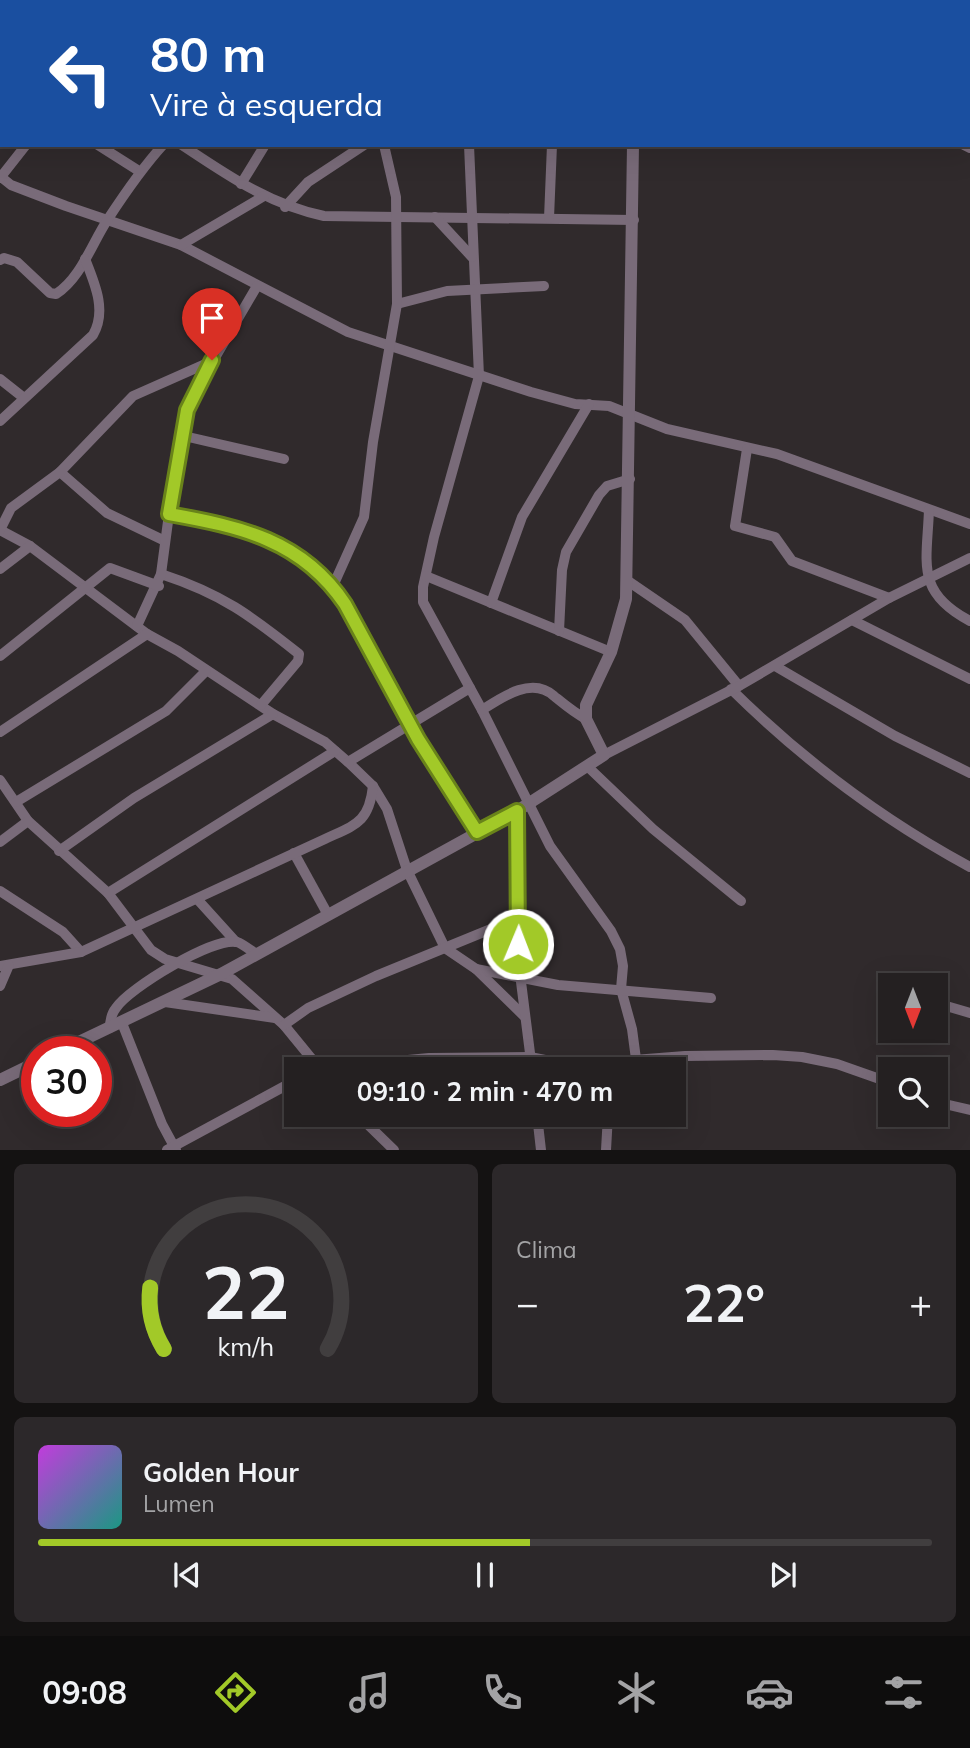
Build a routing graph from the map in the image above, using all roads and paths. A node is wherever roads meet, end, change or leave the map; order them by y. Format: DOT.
graph roads {
  1 [pos="24,147"];
  2 [pos="101,147"];
  3 [pos="161,147"];
  4 [pos="185,147"];
  5 [pos="264,147"];
  6 [pos="361,147"];
  7 [pos="385,147"];
  8 [pos="469,147"];
  9 [pos="552,147"];
  10 [pos="633,147"];
  11 [pos="139,172"];
  12 [pos="0,177"];
  13 [pos="241,184"];
  14 [pos="264,196"];
  15 [pos="285,207"];
  16 [pos="472,216"];
  17 [pos="397,217"];
  18 [pos="435,217"];
  19 [pos="549,218"];
  20 [pos="107,220"];
  21 [pos="634,220"];
  22 [pos="181,245"];
  23 [pos="472,257"];
  24 [pos="0,260"];
  25 [pos="85,260"];
  26 [pos="257,286"];
  27 [pos="544,286"];
  28 [pos="476,289"];
  29 [pos="397,304"];
  30 [pos="391,347"];
  31 [pos="212,360"];
  32 [pos="479,376"];
  33 [pos="0,379"];
  34 [pos="24,398"];
  35 [pos="589,404"];
  36 [pos="631,416"];
  37 [pos="0,421"];
  38 [pos="184,436"];
  39 [pos="747,449"];
  40 [pos="284,459"];
  41 [pos="60,472"];
  42 [pos="630,479"];
  43 [pos="929,510"];
  44 [pos="169,514"];
  45 [pos="970,524"];
  46 [pos="0,530"];
  47 [pos="165,541"];
  48 [pos="30,545"];
  49 [pos="968,561"];
  50 [pos="0,569"];
  51 [pos="162,574"];
  52 [pos="426,576"];
  53 [pos="927,579"];
  54 [pos="628,580"];
  55 [pos="159,586"];
  56 [pos="333,586"];
  57 [pos="85,590"];
  58 [pos="646,591"];
  59 [pos="889,598"];
  60 [pos="626,599"];
  61 [pos="491,603"];
  62 [pos="852,620"];
  63 [pos="970,621"];
  64 [pos="137,626"];
  65 [pos="559,631"];
  66 [pos="147,634"];
  67 [pos="611,652"];
  68 [pos="0,656"];
  69 [pos="775,666"];
  70 [pos="206,671"];
  71 [pos="970,679"];
  72 [pos="735,687"];
  73 [pos="470,688"];
  74 [pos="261,705"];
  75 [pos="482,710"];
  76 [pos="273,714"];
  77 [pos="586,719"];
  78 [pos="411,725"];
  79 [pos="0,732"];
  80 [pos="335,751"];
  81 [pos="604,755"];
  82 [pos="348,762"];
  83 [pos="587,766"];
  84 [pos="970,774"];
  85 [pos="0,780"];
  86 [pos="373,786"];
  87 [pos="16,802"];
  88 [pos="522,807"];
  89 [pos="28,821"];
  90 [pos="477,832"];
  91 [pos="0,842"];
  92 [pos="59,851"];
  93 [pos="294,853"];
  94 [pos="970,867"];
  95 [pos="407,870"];
  96 [pos="0,891"];
  97 [pos="108,893"];
  98 [pos="198,900"];
  99 [pos="741,901"];
  100 [pos="327,913"];
  101 [pos="518,918"];
  102 [pos="134,927"];
  103 [pos="236,942"];
  104 [pos="445,948"];
  105 [pos="81,951"];
  106 [pos="256,953"];
  107 [pos="177,963"];
  108 [pos="5,965"];
  109 [pos="476,969"];
  110 [pos="221,974"];
  111 [pos="521,979"];
  112 [pos="0,986"];
  113 [pos="621,989"];
  114 [pos="711,998"];
  115 [pos="165,1002"];
  116 [pos="948,1007"];
  117 [pos="970,1013"];
  118 [pos="525,1017"];
  119 [pos="275,1018"];
  120 [pos="116,1025"];
  121 [pos="284,1025"];
  122 [pos="92,1036"];
  123 [pos="309,1057"];
  124 [pos="530,1057"];
  125 [pos="636,1057"];
  126 [pos="684,1057"];
  127 [pos="21,1070"];
  128 [pos="878,1079"];
  129 [pos="0,1080"];
  130 [pos="284,1087"];
  131 [pos="948,1105"];
  132 [pos="970,1110"];
  133 [pos="372,1127"];
  134 [pos="538,1127"];
  135 [pos="607,1127"];
  136 [pos="172,1149"];
  137 [pos="394,1150"];
  138 [pos="541,1150"];
  139 [pos="606,1150"];
  1 -- 12 [label="street"];
  2 -- 11 [label="street"];
  3 -- 11 [label="street"];
  4 -- 13 [label="street"];
  5 -- 13 [label="street"];
  6 -- 15 [label="street"];
  7 -- 17 [label="street"];
  8 -- 16 [label="street"];
  9 -- 19 [label="street"];
  10 -- 21 [label="street"];
  11 -- 20 [label="street"];
  12 -- 20 [label="street"];
  13 -- 14 [label="street"];
  14 -- 15 [label="street"];
  14 -- 22 [label="street"];
  15 -- 17 [label="street"];
  16 -- 18 [label="street"];
  16 -- 19 [label="street"];
  16 -- 23 [label="street"];
  17 -- 18 [label="street"];
  17 -- 29 [label="street"];
  18 -- 23 [label="street"];
  19 -- 21 [label="street"];
  20 -- 22 [label="street"];
  20 -- 25 [label="street"];
  21 -- 36 [label="street"];
  22 -- 26 [label="street"];
  23 -- 28 [label="street"];
  24 -- 25 [label="street"];
  25 -- 34 [label="street"];
  26 -- 30 [label="street"];
  26 -- 31 [label="street"];
  27 -- 28 [label="street"];
  28 -- 29 [label="street"];
  28 -- 32 [label="street"];
  29 -- 30 [label="street"];
  30 -- 32 [label="street"];
  30 -- 56 [label="street"];
  31 -- 38 [label="street"];
  31 -- 41 [label="street"];
  32 -- 35 [label="street"];
  32 -- 52 [label="street"];
  33 -- 34 [label="street"];
  34 -- 37 [label="street"];
  35 -- 36 [label="street"];
  35 -- 61 [label="street"];
  36 -- 39 [label="street"];
  36 -- 42 [label="street"];
  38 -- 40 [label="street"];
  38 -- 44 [label="street"];
  39 -- 43 [label="street"];
  39 -- 59 [label="street"];
  41 -- 46 [label="street"];
  41 -- 47 [label="street"];
  42 -- 54 [label="street"];
  42 -- 65 [label="street"];
  43 -- 45 [label="street"];
  43 -- 53 [label="street"];
  44 -- 47 [label="street"];
  44 -- 56 [label="street"];
  46 -- 48 [label="street"];
  47 -- 51 [label="street"];
  48 -- 50 [label="street"];
  48 -- 57 [label="street"];
  49 -- 53 [label="street"];
  51 -- 55 [label="street"];
  51 -- 74 [label="street"];
  52 -- 61 [label="street"];
  52 -- 73 [label="street"];
  53 -- 59 [label="street"];
  53 -- 63 [label="street"];
  54 -- 58 [label="street"];
  54 -- 60 [label="street"];
  55 -- 57 [label="street"];
  55 -- 64 [label="street"];
  56 -- 78 [label="street"];
  57 -- 64 [label="street"];
  57 -- 68 [label="street"];
  58 -- 60 [label="street"];
  58 -- 72 [label="street"];
  59 -- 62 [label="street"];
  60 -- 67 [label="street"];
  61 -- 65 [label="street"];
  62 -- 69 [label="street"];
  62 -- 71 [label="street"];
  64 -- 66 [label="street"];
  65 -- 67 [label="street"];
  66 -- 70 [label="street"];
  66 -- 79 [label="street"];
  67 -- 77 [label="street"];
  69 -- 72 [label="street"];
  69 -- 84 [label="street"];
  70 -- 74 [label="street"];
  70 -- 87 [label="street"];
  72 -- 81 [label="street"];
  72 -- 94 [label="street"];
  73 -- 75 [label="street"];
  73 -- 78 [label="street"];
  74 -- 76 [label="street"];
  75 -- 77 [label="street"];
  75 -- 88 [label="street"];
  76 -- 80 [label="street"];
  76 -- 92 [label="street"];
  77 -- 81 [label="street"];
  78 -- 82 [label="street"];
  78 -- 90 [label="street"];
  80 -- 82 [label="street"];
  80 -- 97 [label="street"];
  81 -- 83 [label="street"];
  82 -- 86 [label="street"];
  83 -- 88 [label="street"];
  83 -- 99 [label="street"];
  85 -- 87 [label="street"];
  86 -- 93 [label="street"];
  86 -- 95 [label="street"];
  87 -- 89 [label="street"];
  88 -- 90 [label="street"];
  88 -- 101 [label="street"];
  88 -- 113 [label="street"];
  89 -- 91 [label="street"];
  89 -- 92 [label="street"];
  90 -- 95 [label="street"];
  92 -- 97 [label="street"];
  93 -- 98 [label="street"];
  93 -- 100 [label="street"];
  95 -- 100 [label="street"];
  95 -- 104 [label="street"];
  96 -- 105 [label="street"];
  97 -- 102 [label="street"];
  98 -- 102 [label="street"];
  98 -- 103 [label="street"];
  100 -- 106 [label="street"];
  101 -- 104 [label="street"];
  101 -- 111 [label="street"];
  102 -- 105 [label="street"];
  102 -- 107 [label="street"];
  103 -- 106 [label="street"];
  103 -- 107 [label="street"];
  104 -- 109 [label="street"];
  104 -- 121 [label="street"];
  105 -- 108 [label="street"];
  106 -- 110 [label="street"];
  107 -- 110 [label="street"];
  107 -- 120 [label="street"];
  108 -- 112 [label="street"];
  109 -- 111 [label="street"];
  109 -- 118 [label="street"];
  110 -- 115 [label="street"];
  110 -- 119 [label="street"];
  111 -- 113 [label="street"];
  111 -- 118 [label="street"];
  113 -- 114 [label="street"];
  113 -- 125 [label="street"];
  115 -- 119 [label="street"];
  115 -- 120 [label="street"];
  116 -- 117 [label="street"];
  118 -- 124 [label="street"];
  119 -- 121 [label="street"];
  120 -- 122 [label="street"];
  120 -- 136 [label="street"];
  121 -- 123 [label="street"];
  126 -- 128 [label="street"];
  127 -- 129 [label="street"];
  130 -- 136 [label="street"];
  131 -- 132 [label="street"];
  133 -- 137 [label="street"];
  134 -- 138 [label="street"];
  135 -- 139 [label="street"];
}
